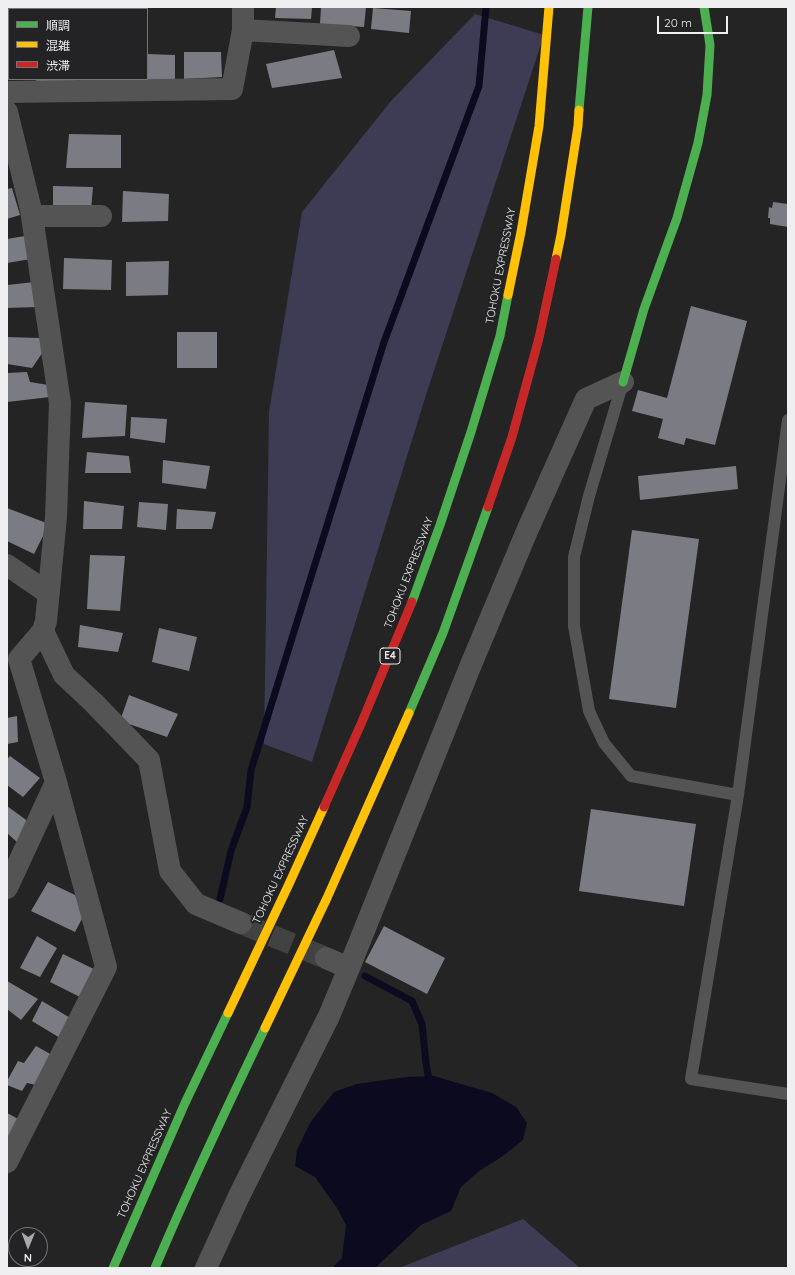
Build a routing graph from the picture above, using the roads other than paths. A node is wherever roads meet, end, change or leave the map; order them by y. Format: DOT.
graph roads {
  1 [pos="243,7"];
  2 [pos="549,7"];
  3 [pos="588,7"];
  4 [pos="704,7"];
  5 [pos="243,30"];
  6 [pos="349,36"];
  7 [pos="7,92"];
  8 [pos="7,112"];
  9 [pos="32,216"];
  10 [pos="101,216"];
  11 [pos="623,382"];
  12 [pos="788,420"];
  13 [pos="7,565"];
  14 [pos="48,593"];
  15 [pos="43,631"];
  16 [pos="13,662"];
  17 [pos="56,782"];
  18 [pos="738,795"];
  19 [pos="12,865"];
  20 [pos="7,888"];
  21 [pos="241,923"];
  22 [pos="326,958"];
  23 [pos="349,968"];
  24 [pos="788,1094"];
  25 [pos="7,1162"];
  26 [pos="113,1268"];
  27 [pos="155,1268"];
  28 [pos="206,1268"];
  1 -- 5 [label="street"];
  2 -- 26 [label="main road, TOHOKU EXPRESSWAY / E4"];
  3 -- 27 [label="main road"];
  4 -- 11 [label="main road"];
  5 -- 6 [label="street"];
  5 -- 7 [label="street"];
  8 -- 9 [label="street"];
  9 -- 10 [label="street"];
  9 -- 14 [label="street"];
  11 -- 18 [label="lane"];
  11 -- 23 [label="street"];
  12 -- 18 [label="lane"];
  13 -- 14 [label="street"];
  14 -- 15 [label="street"];
  15 -- 16 [label="street"];
  15 -- 21 [label="street"];
  16 -- 17 [label="street"];
  17 -- 19 [label="street"];
  17 -- 25 [label="street"];
  18 -- 24 [label="lane"];
  19 -- 20 [label="street"];
  22 -- 23 [label="street"];
  23 -- 28 [label="street"];
}
